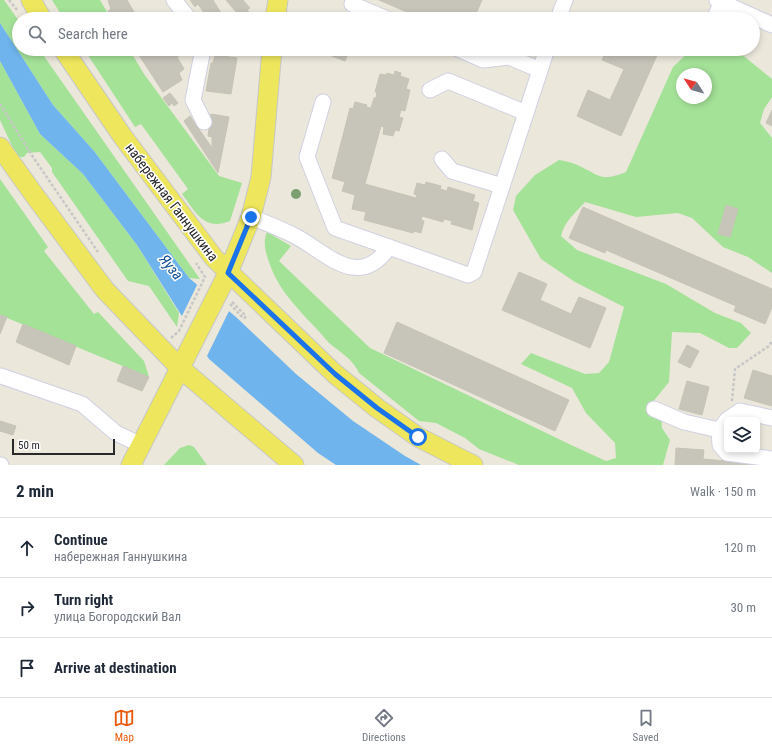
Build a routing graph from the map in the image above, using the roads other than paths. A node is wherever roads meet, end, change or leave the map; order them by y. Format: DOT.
graph roads {
  1 [pos="31,0"];
  2 [pos="174,0"];
  3 [pos="278,0"];
  4 [pos="565,0"];
  5 [pos="727,2"];
  6 [pos="352,4"];
  7 [pos="38,12"];
  8 [pos="183,12"];
  9 [pos="276,12"];
  10 [pos="371,12"];
  11 [pos="561,12"];
  12 [pos="719,12"];
  13 [pos="747,12"];
  14 [pos="760,19"];
  15 [pos="772,25"];
  16 [pos="68,56"];
  17 [pos="202,56"];
  18 [pos="271,56"];
  19 [pos="475,56"];
  20 [pos="545,56"];
  21 [pos="540,70"];
  22 [pos="430,90"];
  23 [pos="323,102"];
  24 [pos="526,113"];
  25 [pos="204,122"];
  26 [pos="0,147"];
  27 [pos="442,159"];
  28 [pos="502,186"];
  29 [pos="251,217"];
  30 [pos="388,247"];
  31 [pos="228,273"];
  32 [pos="180,368"];
  33 [pos="1,376"];
  34 [pos="654,409"];
  35 [pos="732,417"];
  36 [pos="772,418"];
  37 [pos="724,422"];
  38 [pos="724,430"];
  39 [pos="141,445"];
  40 [pos="724,450"];
  41 [pos="727,453"];
  42 [pos="772,459"];
  43 [pos="131,465"];
  44 [pos="294,465"];
  45 [pos="473,465"];
  1 -- 7 [label="main road"];
  2 -- 8 [label="street"];
  3 -- 9 [label="main road"];
  4 -- 11 [label="street"];
  5 -- 12 [label="street"];
  5 -- 13 [label="street"];
  6 -- 10 [label="street"];
  14 -- 15 [label="street"];
  16 -- 31 [label="main road, набережная Ганнушкина"];
  17 -- 25 [label="street"];
  18 -- 29 [label="main road"];
  19 -- 21 [label="street"];
  20 -- 21 [label="street"];
  21 -- 24 [label="street"];
  22 -- 24 [label="street"];
  23 -- 30 [label="street"];
  24 -- 28 [label="street"];
  26 -- 32 [label="main road"];
  27 -- 28 [label="street"];
  28 -- 30 [label="street"];
  29 -- 30 [label="street"];
  29 -- 31 [label="main road"];
  31 -- 32 [label="main road"];
  31 -- 45 [label="main road, набережная Ганнушкина"];
  32 -- 39 [label="main road"];
  32 -- 44 [label="main road"];
  33 -- 39 [label="street"];
  34 -- 37 [label="street"];
  35 -- 36 [label="street"];
  38 -- 40 [label="street"];
  39 -- 43 [label="main road"];
  41 -- 42 [label="street"];
}
